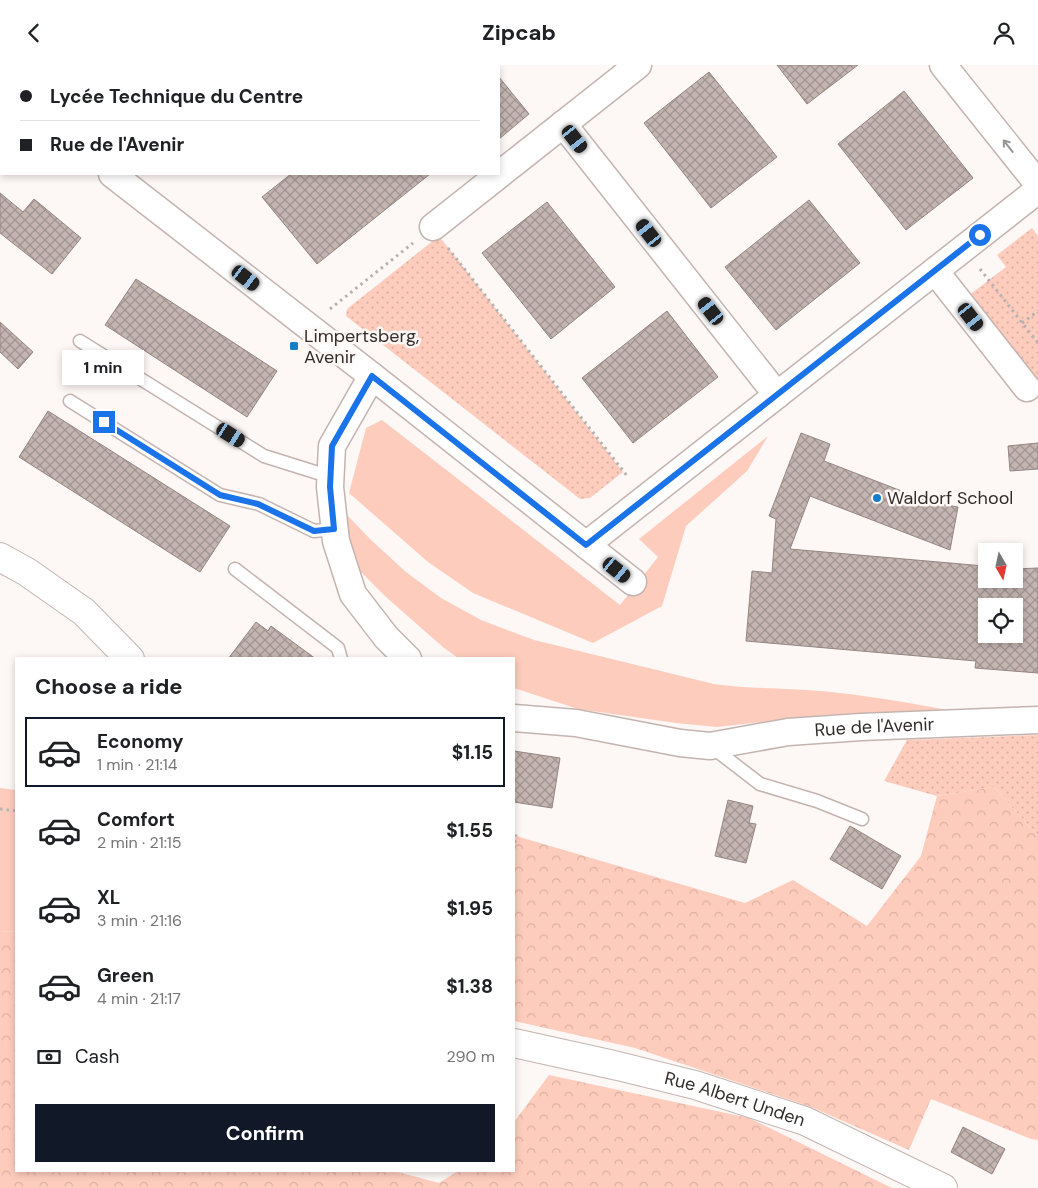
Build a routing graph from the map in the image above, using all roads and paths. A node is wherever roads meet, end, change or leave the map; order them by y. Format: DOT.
graph roads {
  1 [pos="638,65"];
  2 [pos="944,65"];
  3 [pos="563,124"];
  4 [pos="500,174"];
  5 [pos="113,175"];
  6 [pos="498,175"];
  7 [pos="1038,184"];
  8 [pos="1038,190"];
  9 [pos="432,227"];
  10 [pos="979,268"];
  11 [pos="935,271"];
  12 [pos="1038,311"];
  13 [pos="1022,323"];
  14 [pos="308,326"];
  15 [pos="80,341"];
  16 [pos="1038,343"];
  17 [pos="372,376"];
  18 [pos="1027,388"];
  19 [pos="777,395"];
  20 [pos="70,401"];
  21 [pos="331,477"];
  22 [pos="628,478"];
  23 [pos="334,529"];
  24 [pos="586,545"];
  25 [pos="0,557"];
  26 [pos="235,569"];
  27 [pos="633,582"];
  28 [pos="128,657"];
  29 [pos="340,657"];
  30 [pos="406,657"];
  31 [pos="515,718"];
  32 [pos="1038,720"];
  33 [pos="710,746"];
  34 [pos="0,809"];
  35 [pos="15,811"];
  36 [pos="862,819"];
  37 [pos="515,1043"];
  38 [pos="943,1188"];
  1 -- 3 [label="street"];
  7 -- 2 [label="street, one-way"];
  3 -- 4 [label="street"];
  3 -- 19 [label="street"];
  5 -- 14 [label="street"];
  6 -- 9 [label="street"];
  8 -- 11 [label="street"];
  9 -- 14 [label="path"];
  9 -- 22 [label="path"];
  10 -- 13 [label="path"];
  11 -- 18 [label="street"];
  11 -- 19 [label="street"];
  12 -- 13 [label="path"];
  13 -- 16 [label="path"];
  14 -- 17 [label="street"];
  15 -- 21 [label="lane"];
  17 -- 21 [label="street"];
  17 -- 24 [label="street"];
  19 -- 24 [label="street"];
  20 -- 23 [label="lane"];
  21 -- 23 [label="street"];
  23 -- 30 [label="street"];
  24 -- 27 [label="street"];
  25 -- 28 [label="main road"];
  26 -- 29 [label="lane"];
  31 -- 33 [label="street, Rue de l'Avenir"];
  32 -- 33 [label="street, Rue de l'Avenir"];
  33 -- 36 [label="lane"];
  34 -- 35 [label="path"];
  37 -- 38 [label="main road, Rue Albert Unden"];
}
